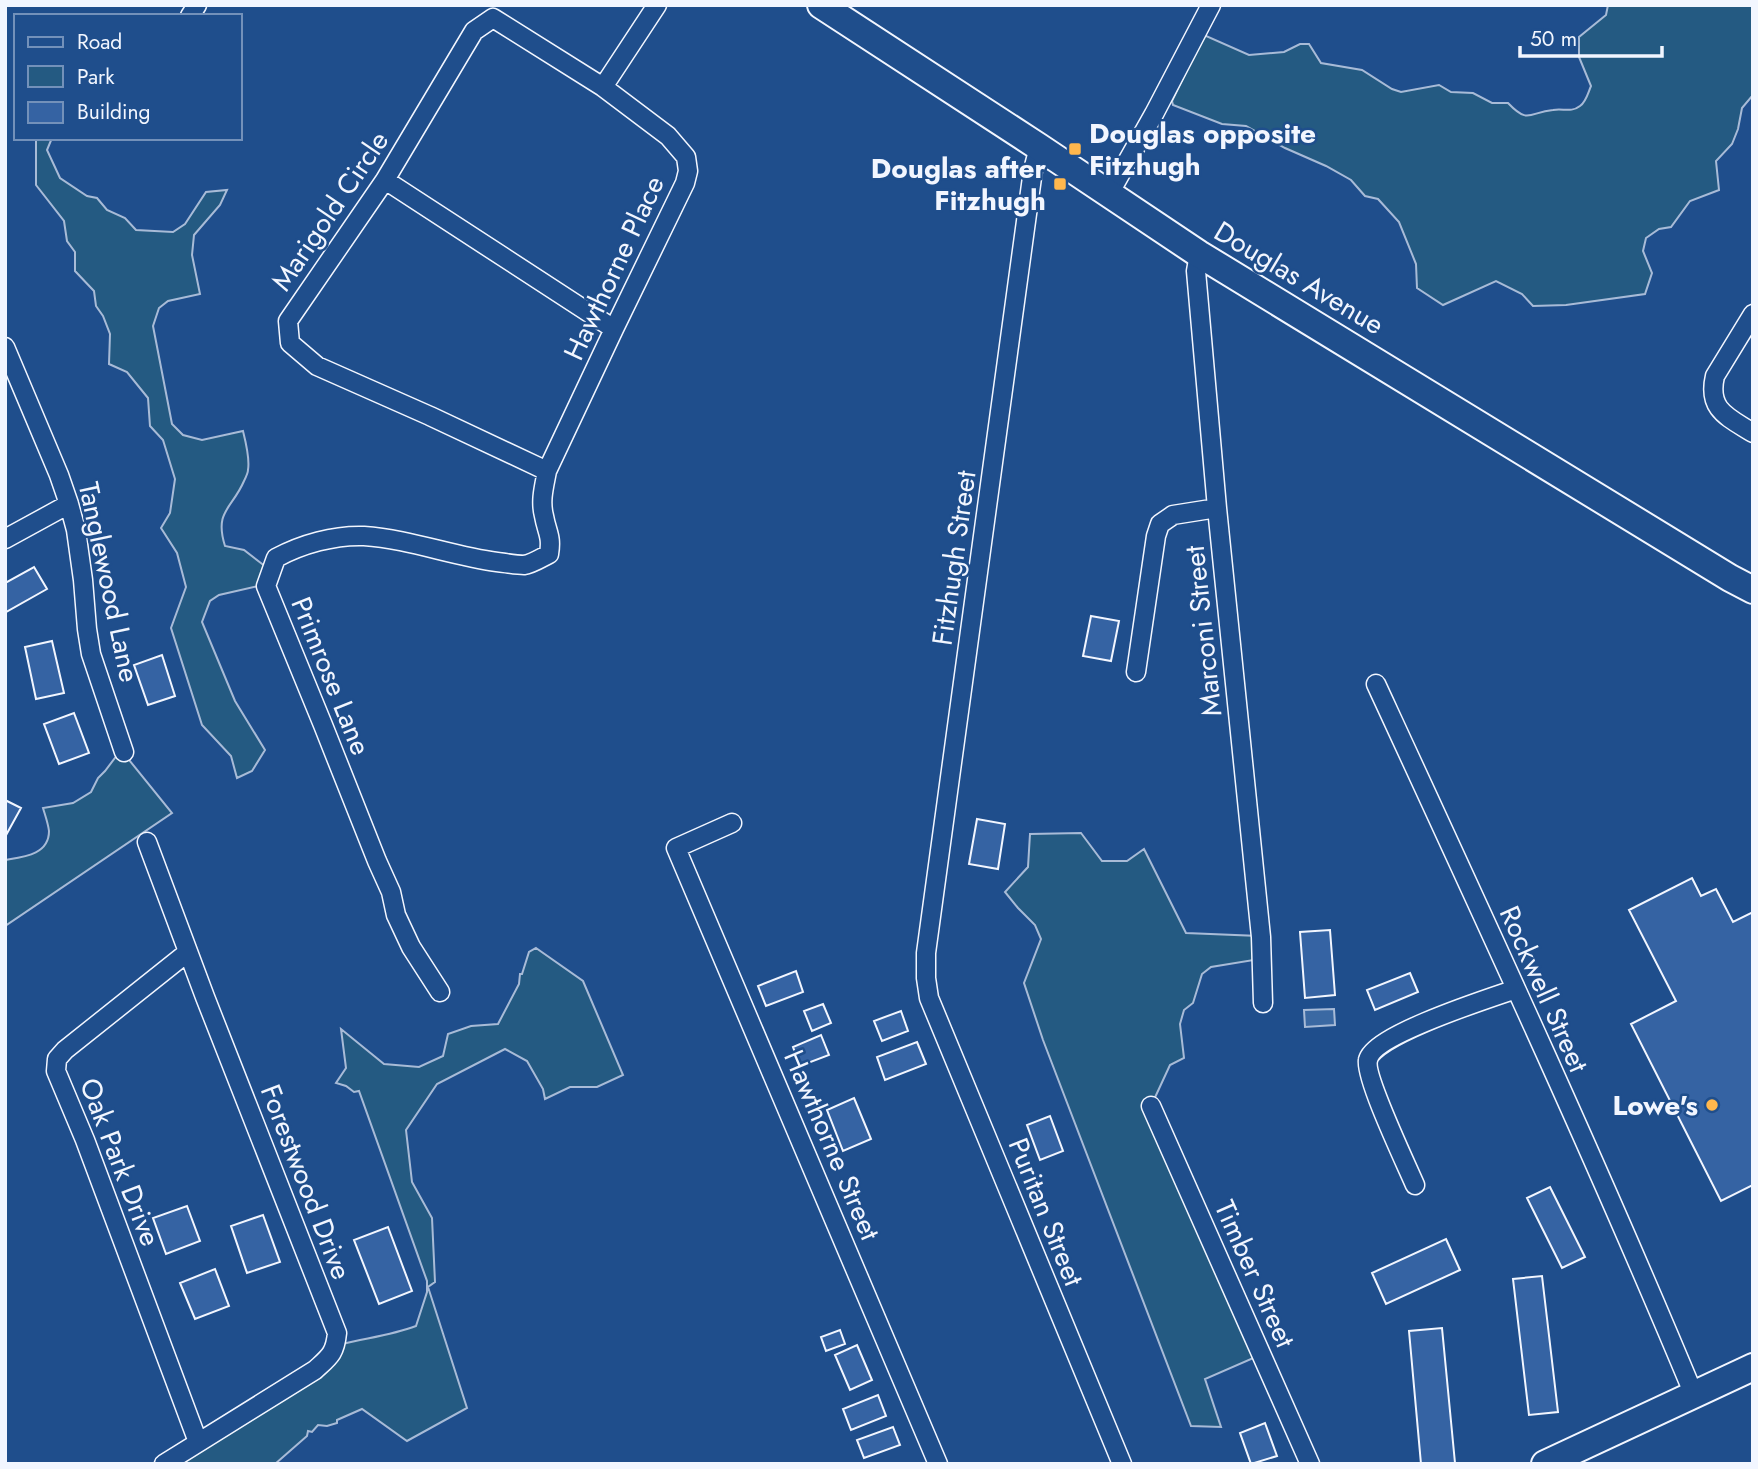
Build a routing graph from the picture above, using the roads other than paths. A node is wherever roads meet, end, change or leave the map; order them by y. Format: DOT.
graph roads {
  1 [pos="657,5"];
  2 [pos="821,5"];
  3 [pos="1211,5"];
  4 [pos="603,87"];
  5 [pos="1039,146"];
  6 [pos="385,180"];
  7 [pos="1108,194"];
  8 [pos="1199,254"];
  9 [pos="1753,314"];
  10 [pos="614,328"];
  11 [pos="5,347"];
  12 [pos="1753,433"];
  13 [pos="547,471"];
  14 [pos="69,504"];
  15 [pos="1217,508"];
  16 [pos="5,539"];
  17 [pos="549,554"];
  18 [pos="1753,590"];
  19 [pos="1136,672"];
  20 [pos="1376,684"];
  21 [pos="124,752"];
  22 [pos="732,823"];
  23 [pos="147,842"];
  24 [pos="188,952"];
  25 [pos="926,978"];
  26 [pos="1516,989"];
  27 [pos="440,992"];
  28 [pos="1264,1003"];
  29 [pos="1151,1106"];
  30 [pos="1415,1185"];
  31 [pos="1753,1367"];
  32 [pos="1694,1395"];
  33 [pos="198,1442"];
  34 [pos="164,1464"];
  35 [pos="938,1464"];
  36 [pos="1122,1464"];
  37 [pos="1310,1464"];
  38 [pos="1545,1464"];
  1 -- 4 [label="street"];
  2 -- 5 [label="main road, Douglas Avenue"];
  3 -- 7 [label="street"];
  4 -- 6 [label="street, Marigold Circle"];
  4 -- 10 [label="street, Hawthorne Place"];
  5 -- 7 [label="main road, Douglas Avenue"];
  5 -- 25 [label="street, Fitzhugh Street"];
  6 -- 10 [label="street"];
  6 -- 13 [label="street, Marigold Circle"];
  7 -- 8 [label="main road, Douglas Avenue"];
  8 -- 15 [label="street, Marconi Street"];
  8 -- 18 [label="main road, Douglas Avenue"];
  9 -- 12 [label="street"];
  10 -- 13 [label="street, Hawthorne Place"];
  11 -- 14 [label="street, Tanglewood Lane"];
  13 -- 17 [label="street, Hawthorne Place"];
  14 -- 16 [label="street"];
  14 -- 21 [label="street, Tanglewood Lane"];
  15 -- 19 [label="street"];
  15 -- 28 [label="street, Marconi Street"];
  17 -- 27 [label="street, Primrose Lane"];
  20 -- 26 [label="street, Rockwell Street"];
  22 -- 35 [label="street, Hawthorne Street"];
  23 -- 24 [label="street, Forestwood Drive"];
  24 -- 33 [label="street, Oak Park Drive"];
  24 -- 33 [label="street, Forestwood Drive"];
  25 -- 36 [label="street, Puritan Street"];
  26 -- 30 [label="street"];
  26 -- 32 [label="street, Rockwell Street"];
  29 -- 37 [label="street, Timber Street"];
  31 -- 32 [label="main road"];
  32 -- 38 [label="main road"];
  33 -- 34 [label="street, Forestwood Drive"];
}
